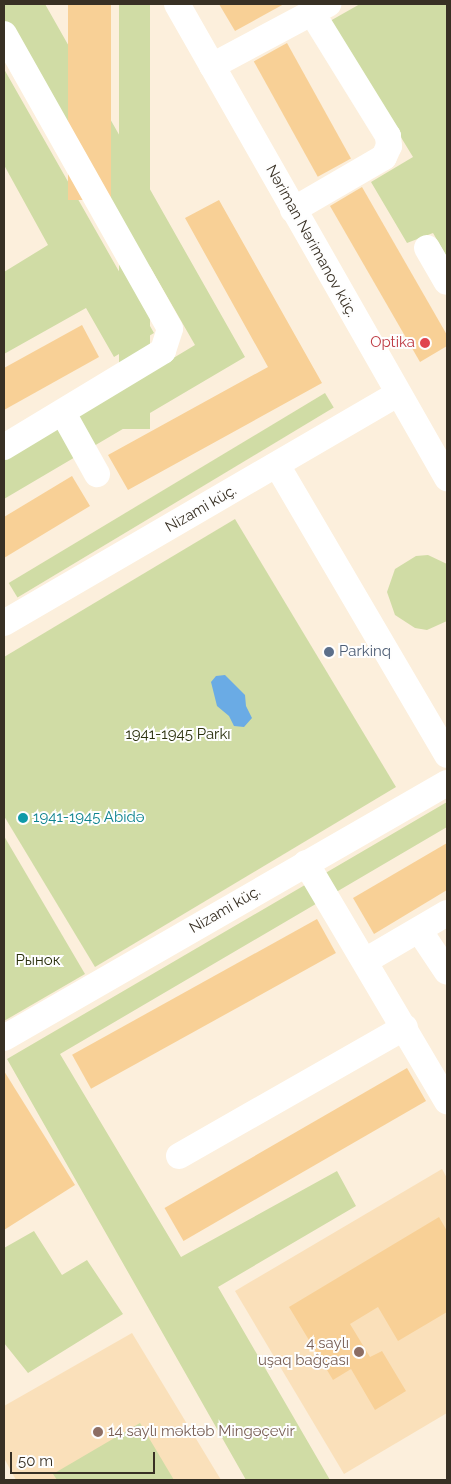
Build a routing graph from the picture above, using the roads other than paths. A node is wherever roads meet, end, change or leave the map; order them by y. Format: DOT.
graph roads {
  1 [pos="176,4"];
  2 [pos="320,8"];
  3 [pos="4,34"];
  4 [pos="212,66"];
  5 [pos="293,210"];
  6 [pos="427,248"];
  7 [pos="447,282"];
  8 [pos="397,394"];
  9 [pos="63,413"];
  10 [pos="4,447"];
  11 [pos="277,465"];
  12 [pos="97,474"];
  13 [pos="447,478"];
  14 [pos="4,623"];
  15 [pos="447,755"];
  16 [pos="447,782"];
  17 [pos="306,863"];
  18 [pos="447,913"];
  19 [pos="418,930"];
  20 [pos="365,961"];
  21 [pos="447,972"];
  22 [pos="405,1027"];
  23 [pos="4,1038"];
  24 [pos="447,1101"];
  25 [pos="179,1156"];
  1 -- 4 [label="street, Nəriman Nərimanov küç."];
  2 -- 4 [label="street"];
  2 -- 5 [label="street"];
  3 -- 9 [label="street"];
  4 -- 5 [label="street, Nəriman Nərimanov küç."];
  5 -- 8 [label="street, Nəriman Nərimanov küç."];
  6 -- 7 [label="street"];
  8 -- 11 [label="street, Nizami küç."];
  8 -- 13 [label="street, Nəriman Nərimanov küç."];
  9 -- 10 [label="street"];
  9 -- 12 [label="street"];
  11 -- 14 [label="street, Nizami küç."];
  11 -- 15 [label="street"];
  16 -- 17 [label="street, Nizami küç."];
  17 -- 20 [label="street"];
  17 -- 23 [label="street, Nizami küç."];
  18 -- 19 [label="street"];
  19 -- 20 [label="street"];
  19 -- 21 [label="street"];
  20 -- 22 [label="street"];
  22 -- 24 [label="street"];
  22 -- 25 [label="street"];
}
